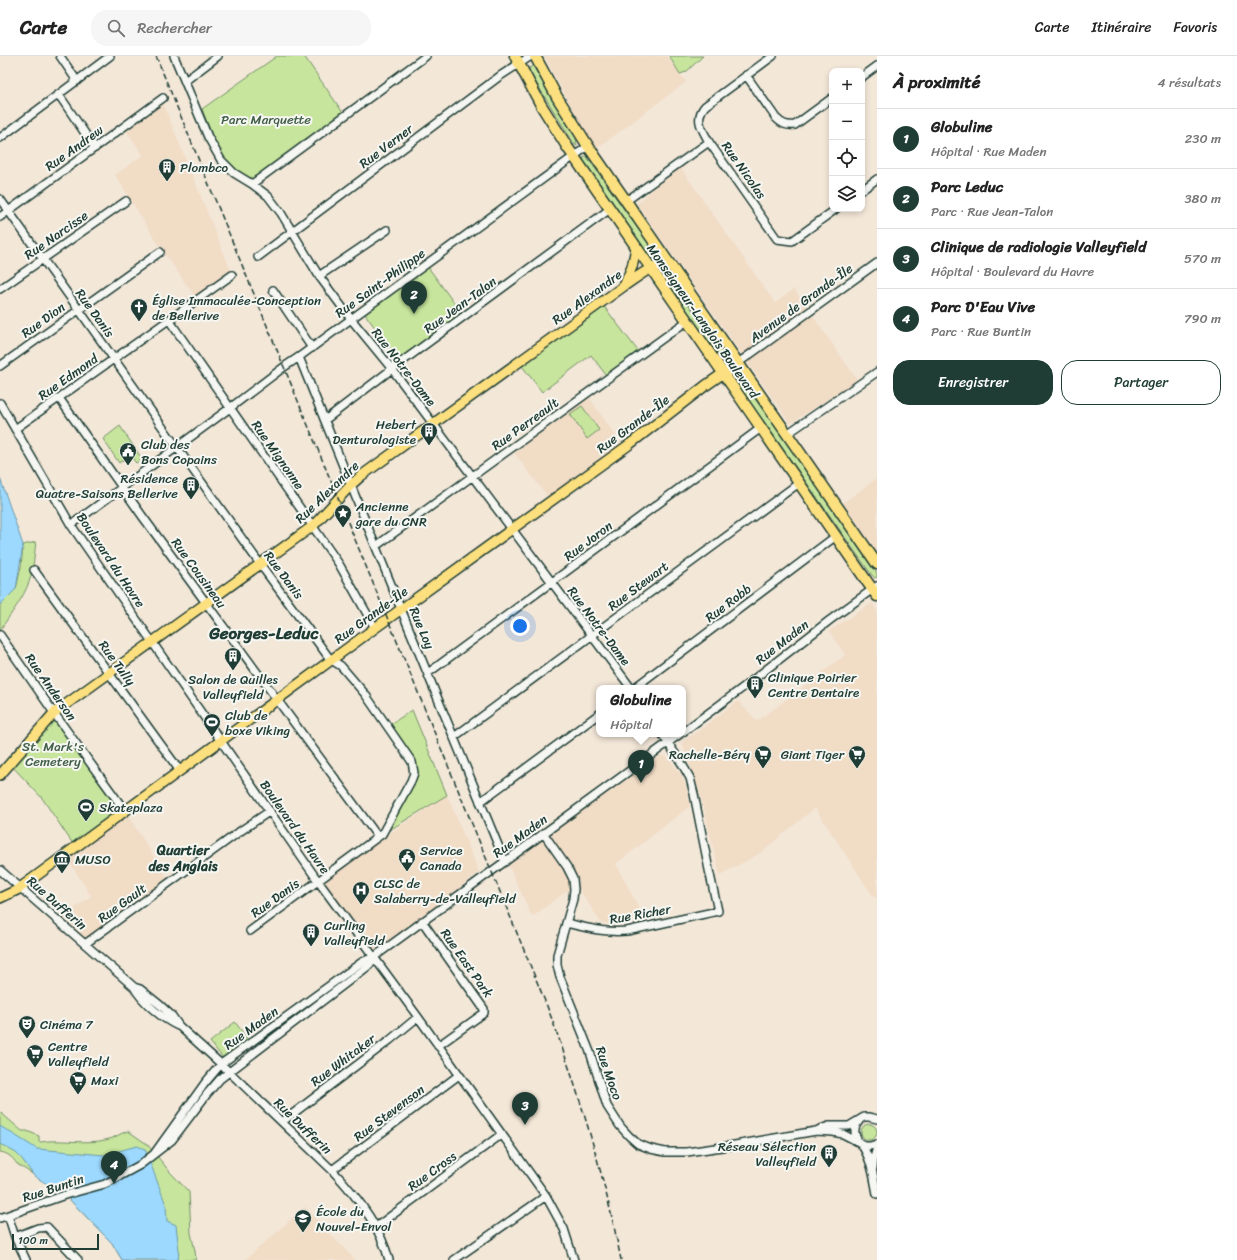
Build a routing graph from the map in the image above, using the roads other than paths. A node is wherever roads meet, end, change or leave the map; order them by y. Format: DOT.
graph roads {
  1 [pos="60,56"];
  2 [pos="110,56"];
  3 [pos="174,56"];
  4 [pos="218,56"];
  5 [pos="426,56"];
  6 [pos="531,56"];
  7 [pos="535,56"];
  8 [pos="773,56"];
  9 [pos="517,60"];
  10 [pos="877,66"];
  11 [pos="746,75"];
  12 [pos="865,75"];
  13 [pos="78,81"];
  14 [pos="185,81"];
  15 [pos="59,95"];
  16 [pos="163,98"];
  17 [pos="829,100"];
  18 [pos="0,138"];
  19 [pos="709,142"];
  20 [pos="588,146"];
  21 [pos="95,148"];
  22 [pos="573,156"];
  23 [pos="877,179"];
  24 [pos="252,184"];
  25 [pos="865,188"];
  26 [pos="0,199"];
  27 [pos="126,201"];
  28 [pos="626,201"];
  29 [pos="610,209"];
  30 [pos="8,211"];
  31 [pos="832,212"];
  32 [pos="0,217"];
  33 [pos="387,230"];
  34 [pos="292,232"];
  35 [pos="636,248"];
  36 [pos="160,252"];
  37 [pos="258,257"];
  38 [pos="42,259"];
  39 [pos="668,262"];
  40 [pos="877,263"];
  41 [pos="650,268"];
  42 [pos="232,275"];
  43 [pos="319,276"];
  44 [pos="624,286"];
  45 [pos="0,289"];
  46 [pos="273,290"];
  47 [pos="78,310"];
  48 [pos="351,319"];
  49 [pos="169,320"];
  50 [pos="687,321"];
  51 [pos="312,348"];
  52 [pos="299,357"];
  53 [pos="114,359"];
  54 [pos="738,363"];
  55 [pos="0,366"];
  56 [pos="392,369"];
  57 [pos="877,372"];
  58 [pos="723,373"];
  59 [pos="59,398"];
  60 [pos="0,403"];
  61 [pos="230,408"];
  62 [pos="325,420"];
  63 [pos="433,424"];
  64 [pos="761,428"];
  65 [pos="15,429"];
  66 [pos="787,434"];
  67 [pos="177,447"];
  68 [pos="473,477"];
  69 [pos="798,483"];
  70 [pos="351,485"];
  71 [pos="122,487"];
  72 [pos="71,525"];
  73 [pos="313,526"];
  74 [pos="512,529"];
  75 [pos="836,536"];
  76 [pos="376,546"];
  77 [pos="260,564"];
  78 [pos="877,564"];
  79 [pos="34,570"];
  80 [pos="552,582"];
  81 [pos="876,591"];
  82 [pos="206,603"];
  83 [pos="401,609"];
  84 [pos="375,628"];
  85 [pos="0,635"];
  86 [pos="592,636"];
  87 [pos="152,642"];
  88 [pos="332,660"];
  89 [pos="109,673"];
  90 [pos="428,673"];
  91 [pos="629,685"];
  92 [pos="638,685"];
  93 [pos="277,700"];
  94 [pos="54,713"];
  95 [pos="596,716"];
  96 [pos="686,730"];
  97 [pos="454,737"];
  98 [pos="664,737"];
  99 [pos="676,737"];
  100 [pos="221,741"];
  101 [pos="668,743"];
  102 [pos="1,770"];
  103 [pos="180,771"];
  104 [pos="480,802"];
  105 [pos="125,810"];
  106 [pos="270,812"];
  107 [pos="544,834"];
  108 [pos="378,837"];
  109 [pos="505,862"];
  110 [pos="0,870"];
  111 [pos="318,881"];
  112 [pos="20,887"];
  113 [pos="0,898"];
  114 [pos="422,921"];
  115 [pos="566,923"];
  116 [pos="250,931"];
  117 [pos="85,944"];
  118 [pos="374,957"];
  119 [pos="418,1017"];
  120 [pos="438,1046"];
  121 [pos="221,1064"];
  122 [pos="229,1072"];
  123 [pos="459,1075"];
  124 [pos="877,1119"];
  125 [pos="860,1120"];
  126 [pos="282,1122"];
  127 [pos="816,1131"];
  128 [pos="502,1134"];
  129 [pos="860,1143"];
  130 [pos="877,1145"];
  131 [pos="152,1156"];
  132 [pos="332,1170"];
  133 [pos="873,1172"];
  134 [pos="877,1194"];
  135 [pos="546,1196"];
  136 [pos="8,1215"];
  137 [pos="0,1218"];
  138 [pos="376,1227"];
  139 [pos="15,1237"];
  140 [pos="26,1260"];
  141 [pos="78,1260"];
  142 [pos="390,1260"];
  143 [pos="454,1260"];
  144 [pos="574,1260"];
  1 -- 13 [label="street"];
  2 -- 13 [label="street"];
  3 -- 14 [label="street, Rue Notre-Dame"];
  4 -- 14 [label="street"];
  5 -- 24 [label="street"];
  6 -- 9 [label="street, Rue Verner"];
  7 -- 20 [label="highway, Monseigneur-Langlois Boulevard"];
  8 -- 11 [label="street"];
  9 -- 22 [label="highway, Monseigneur-Langlois Boulevard"];
  9 -- 34 [label="street, Rue Verner"];
  10 -- 12 [label="street"];
  11 -- 17 [label="street"];
  11 -- 19 [label="street"];
  13 -- 15 [label="street"];
  14 -- 24 [label="street, Rue Notre-Dame"];
  15 -- 18 [label="street"];
  15 -- 21 [label="street"];
  16 -- 21 [label="street, Rue Andrew"];
  19 -- 28 [label="street, Rue Nicolas"];
  19 -- 31 [label="street, Rue Nicolas"];
  20 -- 22 [label="street, Rue Saint-Philippe"];
  20 -- 28 [label="highway, Monseigneur-Langlois Boulevard"];
  21 -- 30 [label="street, Rue Andrew"];
  22 -- 29 [label="highway, Monseigneur-Langlois Boulevard"];
  22 -- 48 [label="street, Rue Saint-Philippe"];
  23 -- 25 [label="street"];
  24 -- 34 [label="street, Rue Notre-Dame"];
  26 -- 30 [label="street, Rue Danis"];
  27 -- 38 [label="street, Rue Narcisse"];
  28 -- 39 [label="highway, Monseigneur-Langlois Boulevard"];
  29 -- 35 [label="highway, Monseigneur-Langlois Boulevard"];
  29 -- 56 [label="street, Rue Jean-Talon"];
  30 -- 32 [label="street, Rue Andrew"];
  30 -- 38 [label="street, Rue Danis"];
  33 -- 43 [label="street"];
  34 -- 37 [label="street, Rue Verner"];
  34 -- 43 [label="street, Rue Notre-Dame"];
  35 -- 41 [label="highway, Monseigneur-Langlois Boulevard"];
  35 -- 44 [label="main road"];
  36 -- 47 [label="street, Rue Dion"];
  38 -- 45 [label="street, Rue Narcisse"];
  38 -- 47 [label="street, Rue Danis"];
  39 -- 41 [label="main road, Rue Alexandre"];
  39 -- 54 [label="highway, Monseigneur-Langlois Boulevard"];
  40 -- 54 [label="street, Avenue de Grande-Île"];
  41 -- 44 [label="main road, Rue Alexandre"];
  41 -- 50 [label="highway, Monseigneur-Langlois Boulevard"];
  42 -- 49 [label="street, Rue Edmond"];
  43 -- 48 [label="street, Rue Notre-Dame"];
  44 -- 63 [label="main road, Rue Alexandre"];
  46 -- 51 [label="street"];
  47 -- 53 [label="street, Rue Danis"];
  47 -- 55 [label="street, Rue Dion"];
  48 -- 51 [label="street, Rue Saint-Philippe"];
  48 -- 56 [label="street, Rue Notre-Dame"];
  49 -- 53 [label="street, Rue Edmond"];
  49 -- 61 [label="street, Rue Mignonne"];
  50 -- 58 [label="highway, Monseigneur-Langlois Boulevard"];
  50 -- 68 [label="street, Rue Perreault"];
  51 -- 52 [label="street, Rue Saint-Philippe"];
  52 -- 61 [label="street, Rue Saint-Philippe"];
  52 -- 62 [label="street, Rue Loy"];
  53 -- 59 [label="street, Rue Edmond"];
  53 -- 67 [label="street, Rue Danis"];
  54 -- 58 [label="main road, Rue Grande-Île"];
  54 -- 66 [label="highway, Monseigneur-Langlois Boulevard"];
  56 -- 62 [label="street, Rue Jean-Talon"];
  56 -- 63 [label="street, Rue Notre-Dame"];
  57 -- 66 [label="street"];
  58 -- 64 [label="highway, Monseigneur-Langlois Boulevard"];
  58 -- 74 [label="main road, Rue Grande-Île"];
  59 -- 65 [label="street, Rue Edmond"];
  59 -- 71 [label="street, Rue Cousineau"];
  60 -- 65 [label="street, Boulevard du Havre"];
  61 -- 67 [label="street, Rue Saint-Philippe"];
  61 -- 73 [label="street, Rue Mignonne"];
  62 -- 70 [label="street, Rue Loy"];
  63 -- 68 [label="street, Rue Notre-Dame"];
  63 -- 70 [label="main road, Rue Alexandre"];
  64 -- 69 [label="highway, Monseigneur-Langlois Boulevard"];
  64 -- 80 [label="street, Rue Joron"];
  65 -- 72 [label="street, Boulevard du Havre"];
  66 -- 78 [label="highway, Monseigneur-Langlois Boulevard"];
  67 -- 71 [label="street, Rue Saint-Philippe"];
  67 -- 77 [label="street, Rue Danis"];
  68 -- 74 [label="street, Rue Notre-Dame"];
  68 -- 76 [label="street, Rue Perreault"];
  69 -- 75 [label="highway, Monseigneur-Langlois Boulevard"];
  69 -- 86 [label="street, Rue Stewart"];
  70 -- 73 [label="main road, Rue Alexandre"];
  70 -- 76 [label="street, Rue Loy"];
  71 -- 72 [label="street, Rue Saint-Philippe"];
  71 -- 82 [label="street, Rue Cousineau"];
  72 -- 87 [label="street, Boulevard du Havre"];
  73 -- 77 [label="main road, Rue Alexandre"];
  73 -- 84 [label="street, Rue Mignonne"];
  74 -- 80 [label="street, Rue Notre-Dame"];
  74 -- 83 [label="main road, Rue Grande-Île"];
  75 -- 81 [label="highway, Monseigneur-Langlois Boulevard"];
  75 -- 92 [label="street, Rue Robb"];
  76 -- 83 [label="street, Rue Loy"];
  77 -- 82 [label="main road, Rue Alexandre"];
  77 -- 88 [label="street, Rue Danis"];
  79 -- 89 [label="street, Rue Tully"];
  80 -- 86 [label="street, Rue Notre-Dame"];
  80 -- 90 [label="street, Rue Joron"];
  81 -- 96 [label="street, Rue Maden"];
  82 -- 87 [label="main road, Rue Alexandre"];
  82 -- 93 [label="street, Rue Cousineau"];
  83 -- 84 [label="main road, Rue Grande-Île"];
  83 -- 90 [label="street, Rue Loy"];
  84 -- 88 [label="main road, Rue Grande-Île"];
  85 -- 94 [label="street, Rue Anderson"];
  86 -- 91 [label="street, Rue Notre-Dame"];
  86 -- 97 [label="street, Rue Stewart"];
  87 -- 89 [label="main road, Rue Alexandre"];
  87 -- 100 [label="street, Boulevard du Havre"];
  88 -- 93 [label="main road, Rue Grande-Île"];
  88 -- 108 [label="street, Rue Danis"];
  89 -- 94 [label="main road, Rue Alexandre"];
  89 -- 103 [label="street, Rue Tully"];
  90 -- 97 [label="street, Rue Loy"];
  93 -- 100 [label="main road, Rue Grande-Île"];
  93 -- 108 [label="street, Rue Cousineau"];
  94 -- 102 [label="main road, Rue Alexandre"];
  94 -- 105 [label="street, Rue Anderson"];
  95 -- 104 [label="street"];
  97 -- 104 [label="street, Rue Loy"];
  98 -- 101 [label="street"];
  99 -- 101 [label="street, Rue Maden"];
  100 -- 103 [label="main road, Rue Grande-Île"];
  100 -- 106 [label="street, Boulevard du Havre"];
  101 -- 107 [label="street, Rue Maden"];
  101 -- 115 [label="street, Rue Richer"];
  103 -- 105 [label="main road, Rue Grande-Île"];
  104 -- 109 [label="street, Rue Loy"];
  105 -- 112 [label="main road, Rue Grande-Île"];
  106 -- 111 [label="street, Boulevard du Havre"];
  106 -- 117 [label="street, Rue Gault"];
  107 -- 109 [label="street, Rue Maden"];
  107 -- 115 [label="street, Rue Moco"];
  108 -- 111 [label="street, Rue Danis"];
  109 -- 114 [label="street, Rue Maden"];
  110 -- 112 [label="street, Rue Dufferin"];
  111 -- 116 [label="street, Rue Danis"];
  111 -- 118 [label="street, Boulevard du Havre"];
  112 -- 113 [label="main road, Rue Grande-Île"];
  112 -- 117 [label="street, Rue Dufferin"];
  114 -- 118 [label="street, Rue Maden"];
  114 -- 120 [label="street, Rue East Park"];
  115 -- 127 [label="street, Rue Moco"];
  117 -- 121 [label="street, Rue Dufferin"];
  118 -- 119 [label="street, Boulevard du Havre"];
  118 -- 121 [label="street, Rue Maden"];
  118 -- 122 [label="street, Rue Maden"];
  119 -- 120 [label="street, Boulevard du Havre"];
  119 -- 126 [label="street, Rue Whitaker"];
  120 -- 123 [label="street, Boulevard du Havre"];
  121 -- 122 [label="street, Rue Dufferin"];
  121 -- 131 [label="street, Rue Buntin"];
  122 -- 126 [label="street, Rue Dufferin"];
  122 -- 131 [label="street, Rue Buntin"];
  123 -- 128 [label="street, Boulevard du Havre"];
  123 -- 132 [label="street, Rue Stevenson"];
  124 -- 125 [label="street, Rue Moco"];
  125 -- 127 [label="street, Rue Moco"];
  125 -- 129 [label="street"];
  126 -- 132 [label="street, Rue Dufferin"];
  127 -- 129 [label="street, Rue Moco"];
  128 -- 135 [label="street, Boulevard du Havre"];
  128 -- 138 [label="street, Rue Cross"];
  129 -- 130 [label="street, Rue Moco"];
  129 -- 133 [label="street"];
  130 -- 133 [label="street"];
  131 -- 136 [label="street, Rue Buntin"];
  132 -- 138 [label="street, Rue Dufferin"];
  133 -- 134 [label="street"];
  135 -- 143 [label="street"];
  135 -- 144 [label="street, Boulevard du Havre"];
  136 -- 137 [label="street, Rue Buntin"];
  136 -- 139 [label="street"];
  138 -- 142 [label="street, Rue Dufferin"];
  139 -- 140 [label="street"];
  139 -- 141 [label="street"];
}
